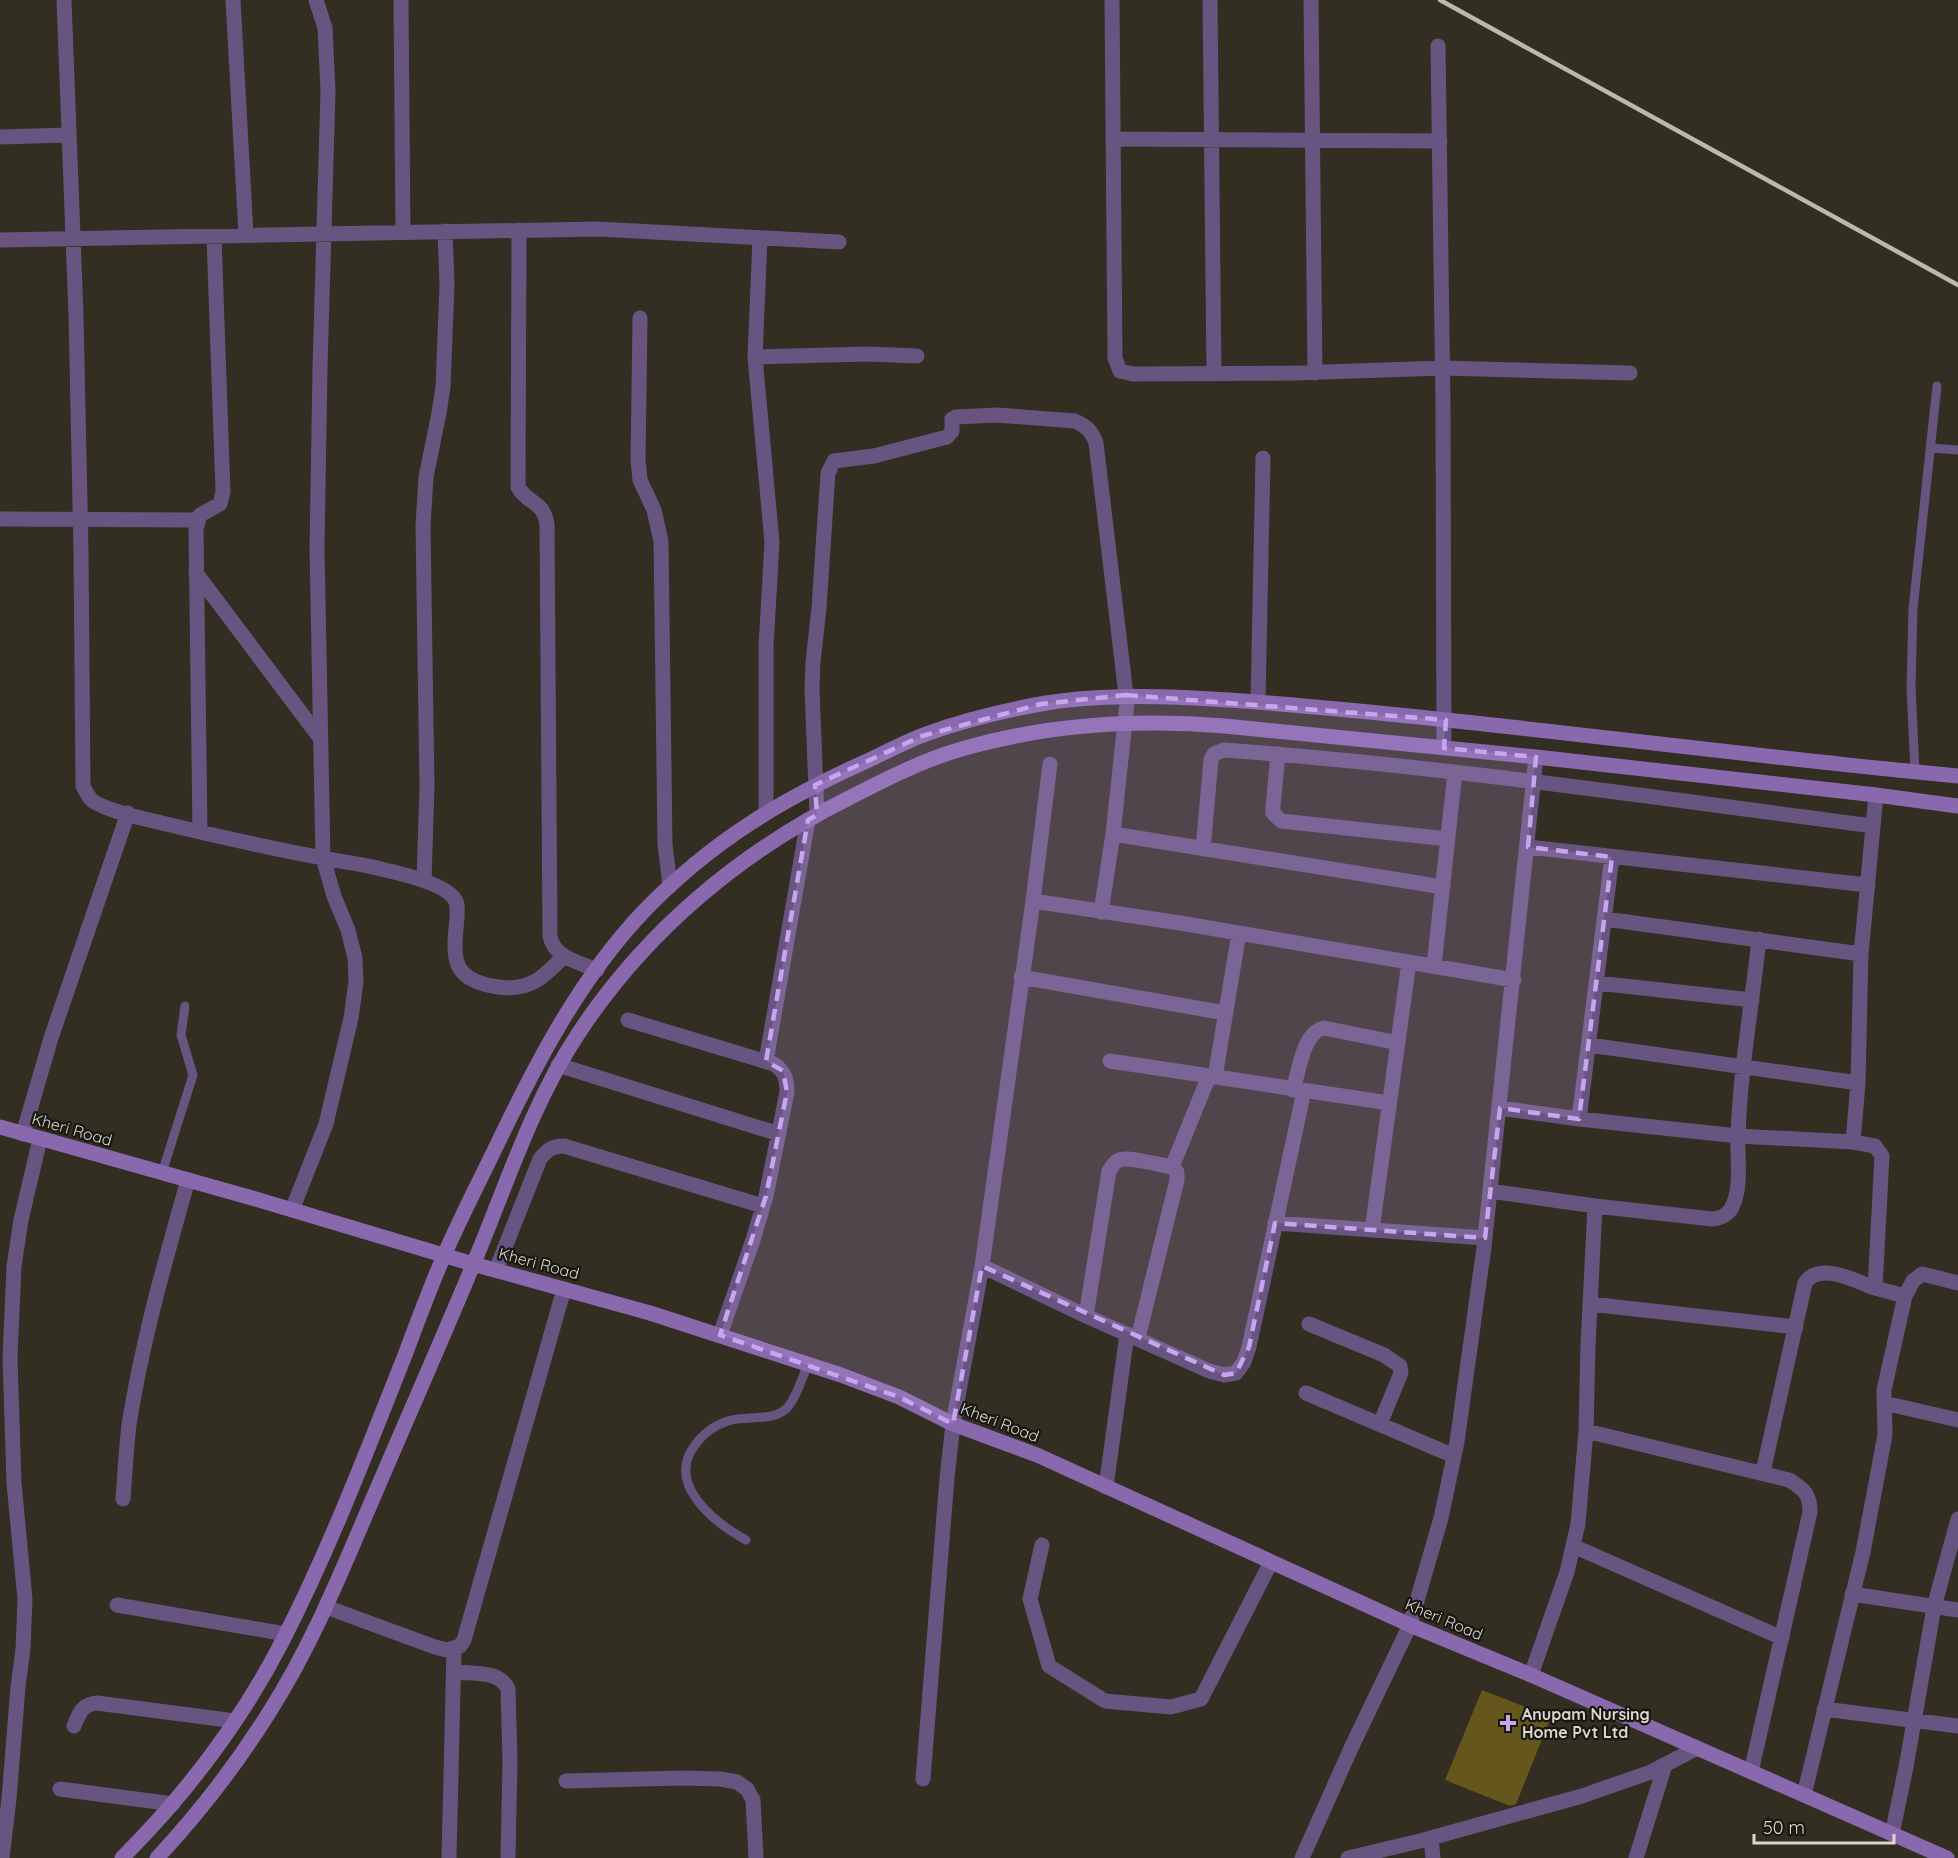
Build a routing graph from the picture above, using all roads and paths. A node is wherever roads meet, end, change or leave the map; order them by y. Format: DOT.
graph roads {
  1 [pos="64,0"];
  2 [pos="233,0"];
  3 [pos="316,0"];
  4 [pos="401,0"];
  5 [pos="1112,0"];
  6 [pos="1210,0"];
  7 [pos="1311,0"];
  8 [pos="1438,46"];
  9 [pos="68,135"];
  10 [pos="0,137"];
  11 [pos="1113,138"];
  12 [pos="1212,138"];
  13 [pos="1313,139"];
  14 [pos="1440,141"];
  15 [pos="519,230"];
  16 [pos="445,231"];
  17 [pos="403,232"];
  18 [pos="246,234"];
  19 [pos="324,234"];
  20 [pos="214,237"];
  21 [pos="760,238"];
  22 [pos="0,240"];
  23 [pos="72,240"];
  24 [pos="839,242"];
  25 [pos="640,318"];
  26 [pos="917,356"];
  27 [pos="755,357"];
  28 [pos="1443,368"];
  29 [pos="1315,373"];
  30 [pos="1630,373"];
  31 [pos="1214,374"];
  32 [pos="1937,386"];
  33 [pos="1931,448"];
  34 [pos="1958,450"];
  35 [pos="1263,458"];
  36 [pos="81,518"];
  37 [pos="0,519"];
  38 [pos="197,520"];
  39 [pos="196,573"];
  40 [pos="1258,702"];
  41 [pos="1126,709"];
  42 [pos="1445,734"];
  43 [pos="320,738"];
  44 [pos="1278,754"];
  45 [pos="1536,757"];
  46 [pos="1050,764"];
  47 [pos="1455,772"];
  48 [pos="1915,772"];
  49 [pos="1958,776"];
  50 [pos="1534,781"];
  51 [pos="1876,795"];
  52 [pos="815,804"];
  53 [pos="1958,806"];
  54 [pos="766,811"];
  55 [pos="128,813"];
  56 [pos="1873,826"];
  57 [pos="200,832"];
  58 [pos="1113,834"];
  59 [pos="1448,839"];
  60 [pos="1528,847"];
  61 [pos="1203,849"];
  62 [pos="1612,857"];
  63 [pos="323,858"];
  64 [pos="424,881"];
  65 [pos="1868,885"];
  66 [pos="670,886"];
  67 [pos="1443,887"];
  68 [pos="1033,901"];
  69 [pos="1101,912"];
  70 [pos="1605,919"];
  71 [pos="1239,933"];
  72 [pos="1760,939"];
  73 [pos="1861,954"];
  74 [pos="564,956"];
  75 [pos="1409,962"];
  76 [pos="1434,966"];
  77 [pos="597,970"];
  78 [pos="1021,977"];
  79 [pos="1514,980"];
  80 [pos="1597,983"];
  81 [pos="1752,1000"];
  82 [pos="185,1006"];
  83 [pos="1226,1013"];
  84 [pos="628,1020"];
  85 [pos="1398,1043"];
  86 [pos="1589,1045"];
  87 [pos="766,1061"];
  88 [pos="1110,1061"];
  89 [pos="558,1065"];
  90 [pos="1744,1066"];
  91 [pos="1212,1077"];
  92 [pos="1858,1083"];
  93 [pos="1298,1090"];
  94 [pos="1389,1103"];
  95 [pos="1500,1108"];
  96 [pos="1579,1119"];
  97 [pos="0,1127"];
  98 [pos="23,1134"];
  99 [pos="779,1134"];
  100 [pos="1738,1136"];
  101 [pos="40,1138"];
  102 [pos="1853,1142"];
  103 [pos="1172,1167"];
  104 [pos="162,1173"];
  105 [pos="188,1180"];
  106 [pos="1490,1191"];
  107 [pos="763,1206"];
  108 [pos="1595,1206"];
  109 [pos="292,1210"];
  110 [pos="1275,1223"];
  111 [pos="1372,1230"];
  112 [pos="1485,1238"];
  113 [pos="459,1260"];
  114 [pos="982,1266"];
  115 [pos="496,1270"];
  116 [pos="1958,1283"];
  117 [pos="1875,1287"];
  118 [pos="564,1289"];
  119 [pos="1905,1296"];
  120 [pos="1590,1304"];
  121 [pos="1086,1316"];
  122 [pos="1309,1324"];
  123 [pos="1796,1327"];
  124 [pos="720,1335"];
  125 [pos="1132,1336"];
  126 [pos="5,1357"];
  127 [pos="808,1364"];
  128 [pos="1306,1393"];
  129 [pos="1884,1403"];
  130 [pos="1958,1420"];
  131 [pos="953,1424"];
  132 [pos="1380,1424"];
  133 [pos="1586,1431"];
  134 [pos="1454,1455"];
  135 [pos="1763,1472"];
  136 [pos="1106,1487"];
  137 [pos="123,1499"];
  138 [pos="1958,1518"];
  139 [pos="746,1540"];
  140 [pos="1042,1545"];
  141 [pos="1573,1546"];
  142 [pos="1271,1562"];
  143 [pos="1852,1594"];
  144 [pos="117,1605"];
  145 [pos="326,1607"];
  146 [pos="1934,1607"];
  147 [pos="1958,1610"];
  148 [pos="1410,1625"];
  149 [pos="286,1634"];
  150 [pos="1782,1638"];
  151 [pos="454,1649"];
  152 [pos="454,1672"];
  153 [pos="1531,1675"];
  154 [pos="1824,1709"];
  155 [pos="235,1720"];
  156 [pos="1914,1720"];
  157 [pos="74,1726"];
  158 [pos="1958,1726"];
  159 [pos="1697,1748"];
  160 [pos="6,1759"];
  161 [pos="1665,1765"];
  162 [pos="1751,1772"];
  163 [pos="923,1779"];
  164 [pos="566,1781"];
  165 [pos="60,1789"];
  166 [pos="1804,1795"];
  167 [pos="173,1804"];
  168 [pos="1892,1834"];
  169 [pos="1431,1838"];
  170 [pos="2,1858"];
  171 [pos="122,1858"];
  172 [pos="157,1858"];
  173 [pos="449,1858"];
  174 [pos="508,1858"];
  175 [pos="756,1858"];
  176 [pos="1302,1858"];
  177 [pos="1348,1858"];
  178 [pos="1434,1858"];
  179 [pos="1636,1858"];
  180 [pos="1947,1858"];
  1 -- 9 [label="street"];
  2 -- 18 [label="street"];
  3 -- 19 [label="street"];
  4 -- 17 [label="street"];
  5 -- 11 [label="street"];
  6 -- 12 [label="street"];
  7 -- 13 [label="street"];
  8 -- 14 [label="street"];
  9 -- 10 [label="street"];
  9 -- 23 [label="street"];
  11 -- 12 [label="street"];
  11 -- 31 [label="street"];
  12 -- 13 [label="street"];
  12 -- 31 [label="street"];
  13 -- 14 [label="street"];
  13 -- 29 [label="street"];
  14 -- 28 [label="street"];
  15 -- 16 [label="street"];
  15 -- 21 [label="street"];
  15 -- 74 [label="street"];
  16 -- 17 [label="street"];
  16 -- 64 [label="street"];
  17 -- 19 [label="street"];
  18 -- 19 [label="street"];
  18 -- 20 [label="street"];
  19 -- 43 [label="street"];
  20 -- 23 [label="street"];
  20 -- 38 [label="street"];
  21 -- 24 [label="street"];
  21 -- 27 [label="street"];
  22 -- 23 [label="street"];
  23 -- 36 [label="street"];
  25 -- 66 [label="street"];
  26 -- 27 [label="street"];
  27 -- 54 [label="street"];
  28 -- 29 [label="street"];
  28 -- 30 [label="street"];
  28 -- 42 [label="street"];
  29 -- 31 [label="street"];
  32 -- 33 [label="lane"];
  33 -- 34 [label="lane"];
  33 -- 48 [label="lane"];
  35 -- 40 [label="street"];
  36 -- 37 [label="street"];
  36 -- 38 [label="street"];
  36 -- 55 [label="street"];
  38 -- 39 [label="street"];
  39 -- 43 [label="street"];
  39 -- 57 [label="street"];
  40 -- 41 [label="street"];
  40 -- 42 [label="street"];
  41 -- 42 [label="street"];
  41 -- 52 [label="street"];
  41 -- 52 [label="street"];
  41 -- 52 [label="street"];
  41 -- 58 [label="street"];
  42 -- 45 [label="street"];
  42 -- 48 [label="street"];
  43 -- 63 [label="street"];
  44 -- 47 [label="street"];
  44 -- 59 [label="street"];
  44 -- 61 [label="street"];
  45 -- 50 [label="street"];
  45 -- 51 [label="street"];
  46 -- 68 [label="street"];
  47 -- 50 [label="street"];
  47 -- 59 [label="street"];
  48 -- 49 [label="street"];
  50 -- 56 [label="street"];
  50 -- 60 [label="street"];
  51 -- 53 [label="street"];
  51 -- 56 [label="street"];
  52 -- 54 [label="street"];
  52 -- 87 [label="street"];
  52 -- 89 [label="street"];
  54 -- 66 [label="street"];
  55 -- 57 [label="street"];
  55 -- 98 [label="street"];
  56 -- 65 [label="street"];
  57 -- 63 [label="street"];
  58 -- 61 [label="street"];
  58 -- 69 [label="street"];
  59 -- 67 [label="street"];
  60 -- 62 [label="street"];
  60 -- 79 [label="street"];
  61 -- 67 [label="street"];
  62 -- 65 [label="street"];
  62 -- 70 [label="street"];
  63 -- 64 [label="street"];
  63 -- 109 [label="street"];
  64 -- 74 [label="street"];
  65 -- 73 [label="street"];
  66 -- 77 [label="street"];
  67 -- 76 [label="street"];
  68 -- 69 [label="street"];
  68 -- 78 [label="street"];
  69 -- 71 [label="street"];
  70 -- 72 [label="street"];
  70 -- 80 [label="street"];
  71 -- 75 [label="street"];
  71 -- 83 [label="street"];
  72 -- 73 [label="street"];
  72 -- 81 [label="street"];
  73 -- 92 [label="street"];
  74 -- 77 [label="street"];
  75 -- 76 [label="street"];
  75 -- 85 [label="street"];
  76 -- 79 [label="street"];
  77 -- 113 [label="street"];
  78 -- 83 [label="street"];
  78 -- 114 [label="street"];
  79 -- 95 [label="street"];
  80 -- 81 [label="street"];
  80 -- 86 [label="street"];
  81 -- 90 [label="street"];
  82 -- 104 [label="lane"];
  83 -- 91 [label="street"];
  84 -- 87 [label="street"];
  85 -- 93 [label="street"];
  85 -- 94 [label="street"];
  86 -- 90 [label="street"];
  86 -- 96 [label="street"];
  87 -- 99 [label="street"];
  88 -- 91 [label="street"];
  89 -- 99 [label="street"];
  89 -- 113 [label="street"];
  90 -- 92 [label="street"];
  90 -- 100 [label="street"];
  91 -- 93 [label="street"];
  91 -- 103 [label="street"];
  92 -- 102 [label="street"];
  93 -- 94 [label="street"];
  93 -- 110 [label="street"];
  94 -- 111 [label="street"];
  95 -- 96 [label="street"];
  95 -- 106 [label="street"];
  96 -- 100 [label="street"];
  97 -- 98 [label="street, Kheri Road"];
  98 -- 101 [label="street, Kheri Road"];
  99 -- 107 [label="street"];
  100 -- 102 [label="street"];
  100 -- 108 [label="street"];
  101 -- 104 [label="street, Kheri Road"];
  101 -- 126 [label="street"];
  102 -- 117 [label="street"];
  103 -- 121 [label="street"];
  103 -- 125 [label="street"];
  104 -- 105 [label="street, Kheri Road"];
  105 -- 109 [label="street, Kheri Road"];
  105 -- 137 [label="street"];
  106 -- 108 [label="street"];
  106 -- 112 [label="street"];
  107 -- 115 [label="street"];
  107 -- 124 [label="street"];
  108 -- 120 [label="street"];
  109 -- 113 [label="street, Kheri Road"];
  110 -- 111 [label="street"];
  110 -- 125 [label="street"];
  111 -- 112 [label="street"];
  112 -- 134 [label="street"];
  113 -- 115 [label="street, Kheri Road"];
  113 -- 145 [label="street"];
  113 -- 149 [label="street"];
  114 -- 121 [label="street"];
  114 -- 131 [label="street"];
  115 -- 118 [label="street, Kheri Road"];
  116 -- 119 [label="street"];
  117 -- 119 [label="street"];
  117 -- 123 [label="street"];
  118 -- 124 [label="street, Kheri Road"];
  118 -- 151 [label="street"];
  119 -- 129 [label="street"];
  120 -- 123 [label="street"];
  120 -- 133 [label="street"];
  121 -- 125 [label="street"];
  122 -- 132 [label="street"];
  123 -- 135 [label="street"];
  124 -- 127 [label="street, Kheri Road"];
  125 -- 136 [label="street"];
  126 -- 160 [label="street"];
  127 -- 131 [label="street, Kheri Road"];
  127 -- 139 [label="lane"];
  128 -- 132 [label="street"];
  129 -- 130 [label="street"];
  129 -- 143 [label="street"];
  131 -- 136 [label="street, Kheri Road"];
  131 -- 163 [label="street"];
  132 -- 134 [label="street"];
  133 -- 135 [label="street"];
  133 -- 141 [label="street"];
  134 -- 148 [label="street"];
  135 -- 150 [label="street"];
  136 -- 142 [label="street, Kheri Road"];
  138 -- 146 [label="street"];
  140 -- 142 [label="street"];
  141 -- 150 [label="street"];
  141 -- 153 [label="street"];
  142 -- 148 [label="street, Kheri Road"];
  143 -- 146 [label="street"];
  143 -- 154 [label="street"];
  144 -- 149 [label="street"];
  145 -- 151 [label="street"];
  145 -- 172 [label="street"];
  146 -- 147 [label="street"];
  146 -- 156 [label="street"];
  148 -- 153 [label="street, Kheri Road"];
  148 -- 176 [label="street"];
  149 -- 155 [label="street"];
  150 -- 162 [label="street"];
  151 -- 152 [label="street"];
  152 -- 173 [label="street"];
  152 -- 174 [label="street"];
  153 -- 159 [label="street, Kheri Road"];
  154 -- 156 [label="street"];
  154 -- 166 [label="street"];
  155 -- 157 [label="street"];
  155 -- 167 [label="street"];
  156 -- 158 [label="street"];
  156 -- 168 [label="street"];
  159 -- 161 [label="street"];
  159 -- 162 [label="street, Kheri Road"];
  160 -- 170 [label="street"];
  161 -- 169 [label="street"];
  161 -- 179 [label="street"];
  162 -- 166 [label="street, Kheri Road"];
  164 -- 175 [label="street"];
  165 -- 167 [label="street"];
  166 -- 168 [label="street, Kheri Road"];
  167 -- 171 [label="street"];
  168 -- 180 [label="street, Kheri Road"];
  169 -- 177 [label="street"];
  169 -- 178 [label="street"];
}
